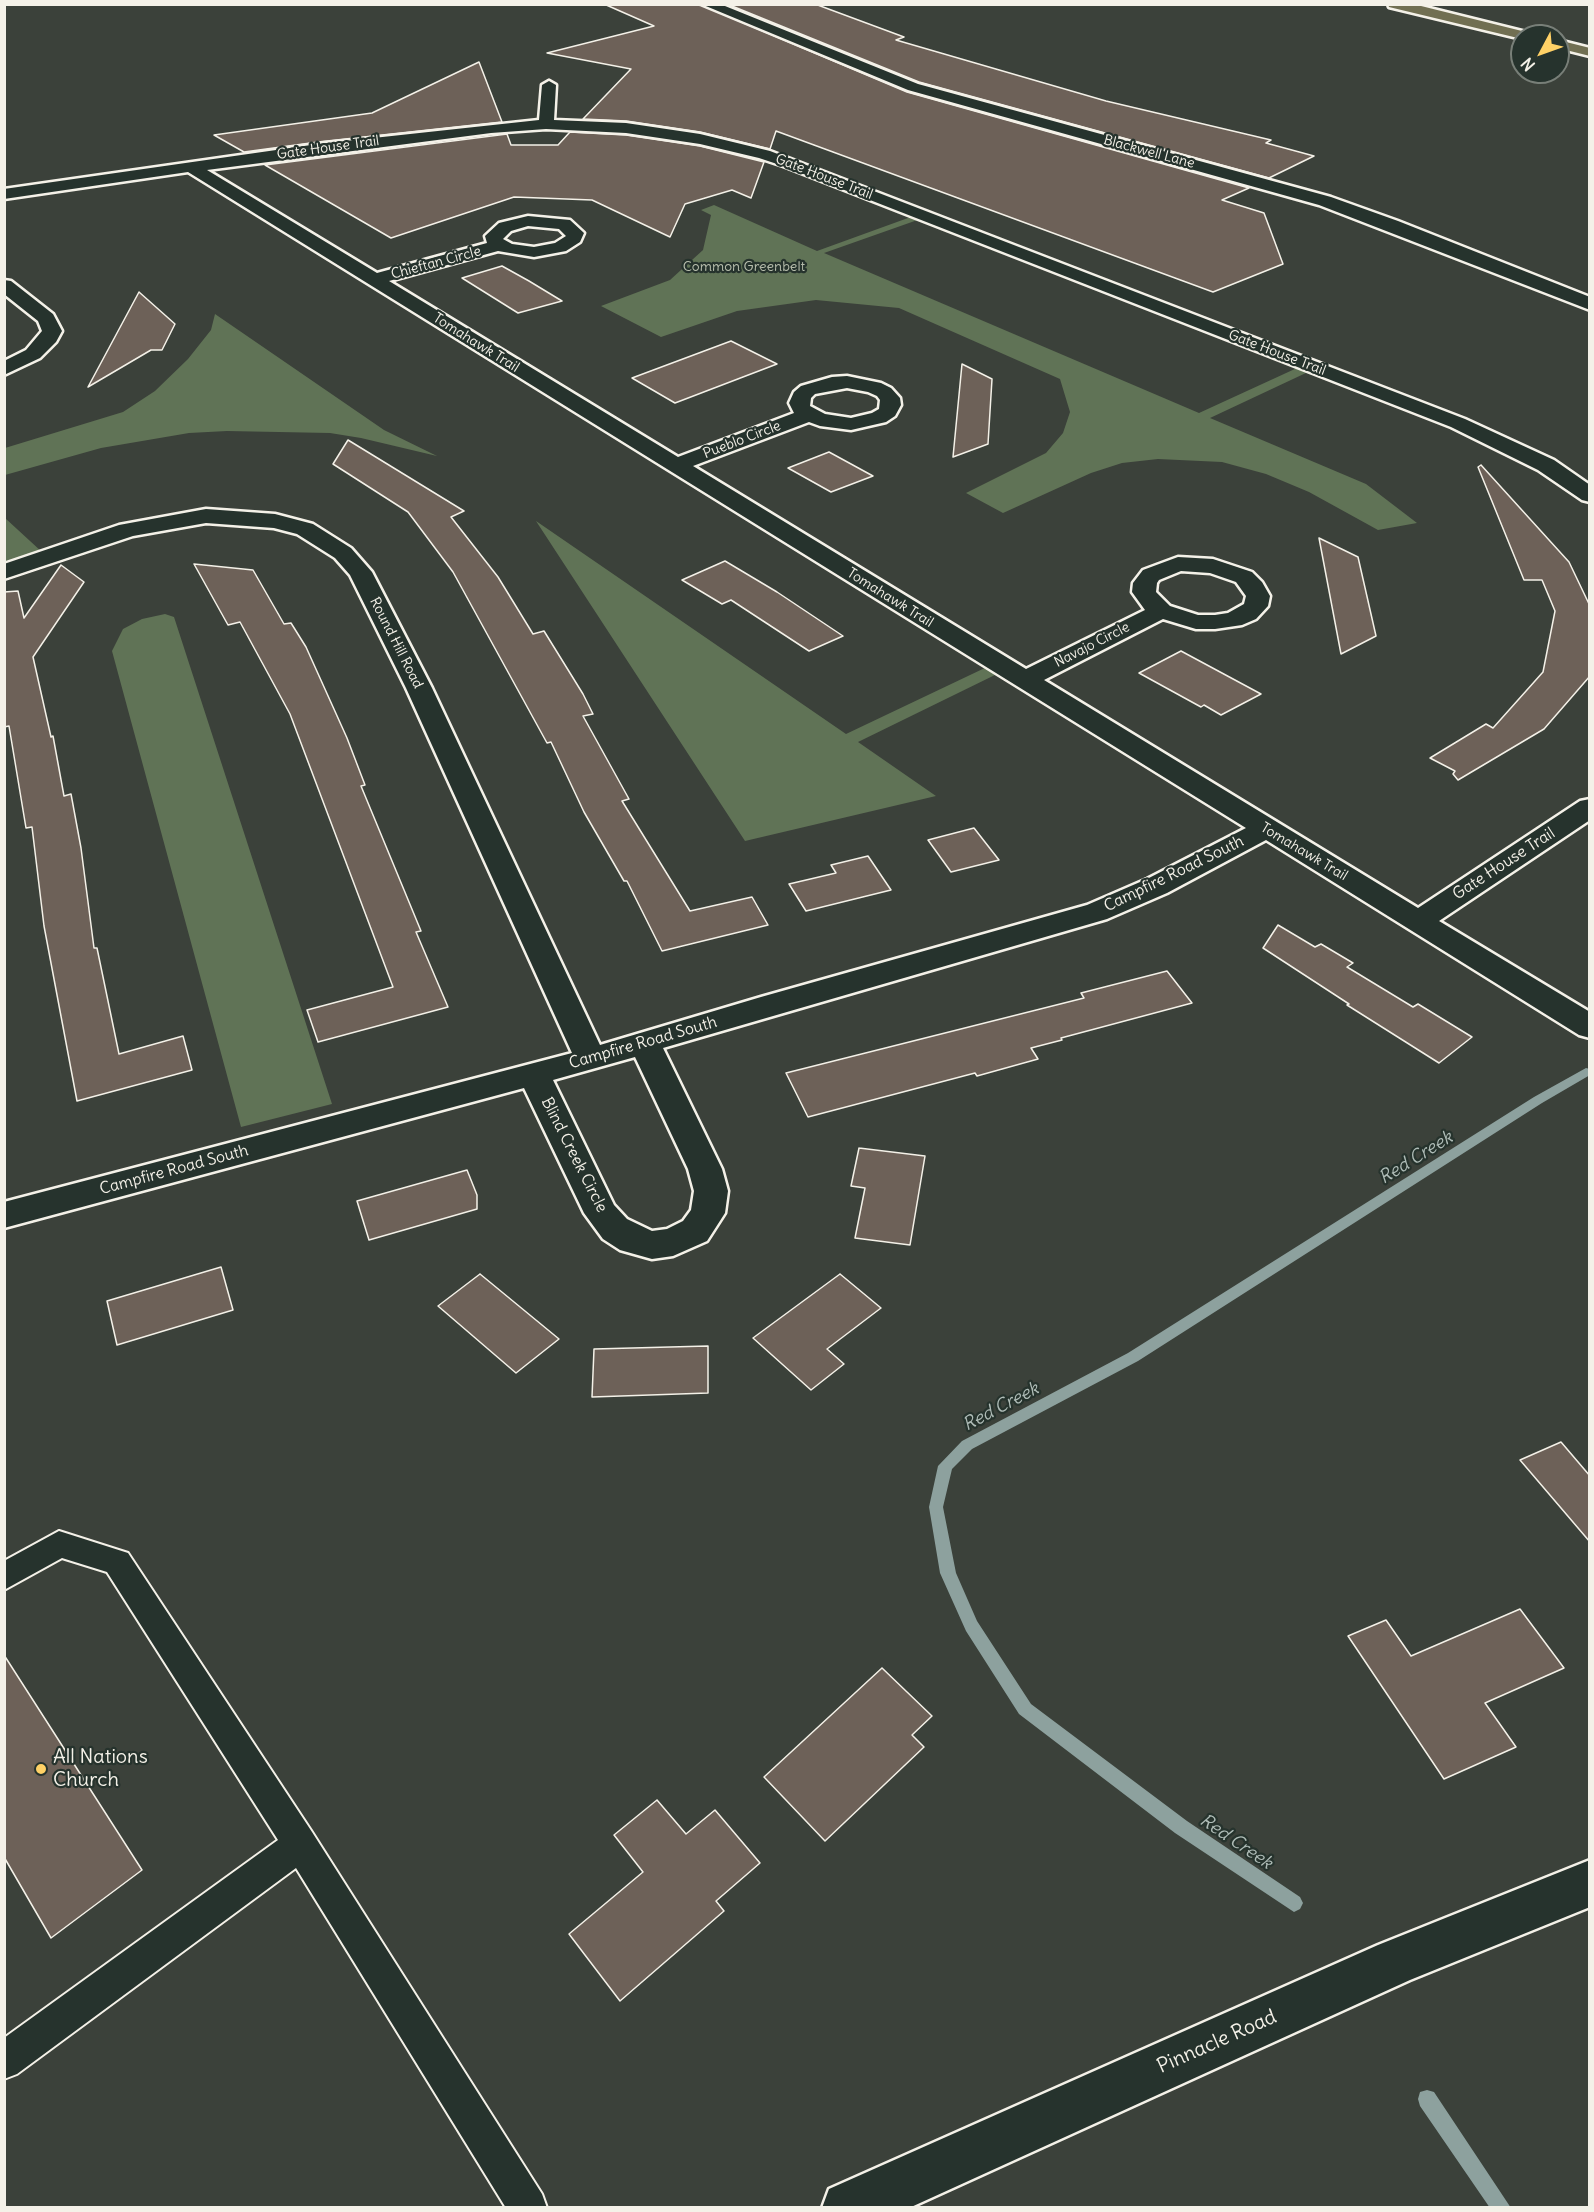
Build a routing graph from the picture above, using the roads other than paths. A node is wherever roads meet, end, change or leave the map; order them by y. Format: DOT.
graph roads {
  1 [pos="707,4"];
  2 [pos="1394,4"];
  3 [pos="1510,32"];
  4 [pos="1570,47"];
  5 [pos="1590,52"];
  6 [pos="549,85"];
  7 [pos="546,124"];
  8 [pos="190,167"];
  9 [pos="4,194"];
  10 [pos="499,245"];
  11 [pos="372,280"];
  12 [pos="4,285"];
  13 [pos="1590,304"];
  14 [pos="4,369"];
  15 [pos="809,415"];
  16 [pos="675,465"];
  17 [pos="1590,495"];
  18 [pos="4,572"];
  19 [pos="1161,610"];
  20 [pos="1023,680"];
  21 [pos="1590,807"];
  22 [pos="1266,828"];
  23 [pos="1418,921"];
  24 [pos="1590,1027"];
  25 [pos="645,1044"];
  26 [pos="591,1059"];
  27 [pos="534,1074"];
  28 [pos="4,1215"];
  29 [pos="4,1577"];
  30 [pos="300,1844"];
  31 [pos="1590,1883"];
  32 [pos="4,2061"];
  33 [pos="528,2208"];
  34 [pos="848,2208"];
  1 -- 13 [label="street, Blackwell Lane"];
  2 -- 3 [label="highway"];
  4 -- 5 [label="highway"];
  6 -- 7 [label="street"];
  7 -- 8 [label="street, Gate House Trail"];
  7 -- 17 [label="street, Gate House Trail"];
  8 -- 9 [label="street, Gate House Trail"];
  8 -- 11 [label="street, Tomahawk Trail"];
  10 -- 11 [label="street, Chieftan Circle"];
  11 -- 16 [label="street, Tomahawk Trail"];
  12 -- 14 [label="street"];
  15 -- 16 [label="street, Pueblo Circle"];
  16 -- 20 [label="street, Tomahawk Trail"];
  18 -- 26 [label="street, Round Hill Road"];
  19 -- 20 [label="street, Navajo Circle"];
  20 -- 22 [label="street, Tomahawk Trail"];
  21 -- 23 [label="street, Gate House Trail"];
  22 -- 23 [label="street, Tomahawk Trail"];
  22 -- 25 [label="street, Campfire Road South"];
  23 -- 24 [label="street, Tomahawk Trail"];
  25 -- 26 [label="street, Campfire Road South"];
  25 -- 27 [label="street, Blind Creek Circle"];
  26 -- 27 [label="street, Campfire Road South"];
  27 -- 28 [label="street, Campfire Road South"];
  29 -- 30 [label="lane"];
  30 -- 32 [label="lane"];
  30 -- 33 [label="lane"];
  31 -- 34 [label="street, Pinnacle Road"];
}
